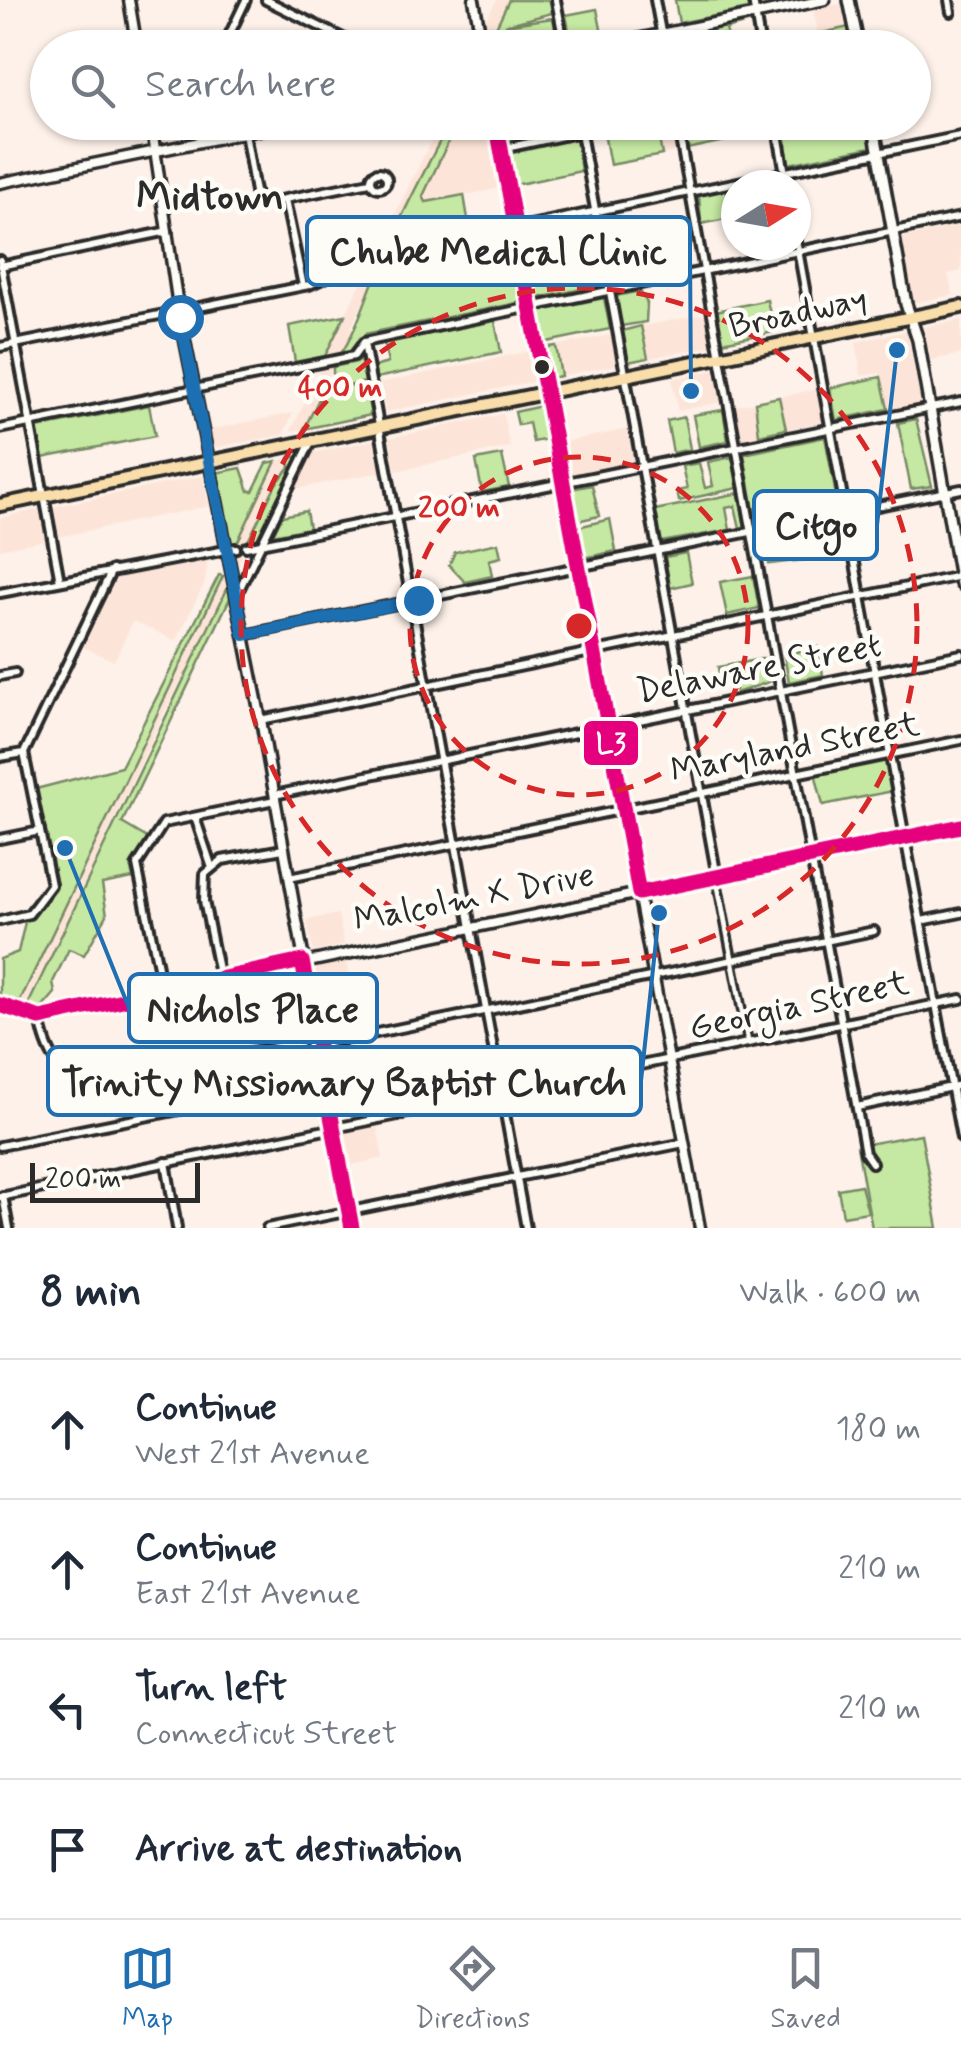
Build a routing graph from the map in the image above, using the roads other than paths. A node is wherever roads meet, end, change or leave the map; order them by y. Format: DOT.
graph roads {
  1 [pos="129,0"];
  2 [pos="246,0"];
  3 [pos="266,0"];
  4 [pos="474,0"];
  5 [pos="556,0"];
  6 [pos="655,0"];
  7 [pos="753,0"];
  8 [pos="825,0"];
  9 [pos="850,0"];
  10 [pos="949,0"];
  11 [pos="951,12"];
  12 [pos="755,14"];
  13 [pos="134,30"];
  14 [pos="232,30"];
  15 [pos="327,30"];
  16 [pos="480,30"];
  17 [pos="562,30"];
  18 [pos="660,30"];
  19 [pos="680,30"];
  20 [pos="758,30"];
  21 [pos="855,30"];
  22 [pos="960,136"];
  23 [pos="154,140"];
  24 [pos="211,140"];
  25 [pos="246,140"];
  26 [pos="499,140"];
  27 [pos="545,140"];
  28 [pos="581,140"];
  29 [pos="681,140"];
  30 [pos="779,140"];
  31 [pos="876,140"];
  32 [pos="200,142"];
  33 [pos="500,149"];
  34 [pos="156,152"];
  35 [pos="879,153"];
  36 [pos="784,170"];
  37 [pos="794,170"];
  38 [pos="370,182"];
  39 [pos="0,184"];
  40 [pos="721,185"];
  41 [pos="690,192"];
  42 [pos="285,200"];
  43 [pos="595,212"];
  44 [pos="961,217"];
  45 [pos="516,228"];
  46 [pos="168,231"];
  47 [pos="893,232"];
  48 [pos="811,249"];
  49 [pos="395,253"];
  50 [pos="756,260"];
  51 [pos="800,260"];
  52 [pos="0,264"];
  53 [pos="704,271"];
  54 [pos="336,273"];
  55 [pos="303,286"];
  56 [pos="610,290"];
  57 [pos="530,307"];
  58 [pos="961,308"];
  59 [pos="179,310"];
  60 [pos="912,318"];
  61 [pos="813,338"];
  62 [pos="364,342"];
  63 [pos="15,344"];
  64 [pos="0,348"];
  65 [pos="720,357"];
  66 [pos="624,377"];
  67 [pos="194,390"];
  68 [pos="545,392"];
  69 [pos="961,402"];
  70 [pos="930,409"];
  71 [pos="29,423"];
  72 [pos="380,427"];
  73 [pos="0,429"];
  74 [pos="830,429"];
  75 [pos="311,441"];
  76 [pos="736,448"];
  77 [pos="207,462"];
  78 [pos="640,468"];
  79 [pos="562,484"];
  80 [pos="961,489"];
  81 [pos="945,492"];
  82 [pos="43,496"];
  83 [pos="0,505"];
  84 [pos="845,512"];
  85 [pos="396,518"];
  86 [pos="752,532"];
  87 [pos="262,545"];
  88 [pos="246,546"];
  89 [pos="223,547"];
  90 [pos="236,548"];
  91 [pos="656,551"];
  92 [pos="577,567"];
  93 [pos="112,570"];
  94 [pos="960,579"];
  95 [pos="60,581"];
  96 [pos="0,593"];
  97 [pos="237,594"];
  98 [pos="860,597"];
  99 [pos="411,601"];
  100 [pos="767,616"];
  101 [pos="244,635"];
  102 [pos="672,636"];
  103 [pos="593,652"];
  104 [pos="961,654"];
  105 [pos="15,672"];
  106 [pos="874,672"];
  107 [pos="0,676"];
  108 [pos="427,686"];
  109 [pos="781,692"];
  110 [pos="686,709"];
  111 [pos="261,720"];
  112 [pos="607,725"];
  113 [pos="961,740"];
  114 [pos="24,753"];
  115 [pos="889,754"];
  116 [pos="0,757"];
  117 [pos="440,760"];
  118 [pos="796,773"];
  119 [pos="701,793"];
  120 [pos="274,797"];
  121 [pos="623,809"];
  122 [pos="195,816"];
  123 [pos="961,826"];
  124 [pos="40,831"];
  125 [pos="0,839"];
  126 [pos="456,843"];
  127 [pos="906,843"];
  128 [pos="282,849"];
  129 [pos="811,857"];
  130 [pos="211,865"];
  131 [pos="287,878"];
  132 [pos="718,881"];
  133 [pos="638,893"];
  134 [pos="961,913"];
  135 [pos="0,921"];
  136 [pos="922,921"];
  137 [pos="471,927"];
  138 [pos="874,931"];
  139 [pos="826,940"];
  140 [pos="732,960"];
  141 [pos="302,962"];
  142 [pos="158,967"];
  143 [pos="654,976"];
  144 [pos="220,979"];
  145 [pos="961,999"];
  146 [pos="936,1004"];
  147 [pos="0,1005"];
  148 [pos="486,1012"];
  149 [pos="40,1018"];
  150 [pos="841,1023"];
  151 [pos="317,1042"];
  152 [pos="748,1042"];
  153 [pos="668,1058"];
  154 [pos="324,1081"];
  155 [pos="956,1086"];
  156 [pos="501,1092"];
  157 [pos="856,1107"];
  158 [pos="333,1128"];
  159 [pos="961,1138"];
  160 [pos="684,1143"];
  161 [pos="0,1146"];
  162 [pos="166,1162"];
  163 [pos="872,1163"];
  164 [pos="516,1177"];
  165 [pos="2,1196"];
  166 [pos="349,1211"];
  167 [pos="696,1227"];
  168 [pos="9,1228"];
  169 [pos="178,1228"];
  170 [pos="266,1228"];
  171 [pos="352,1228"];
  172 [pos="526,1228"];
  1 -- 13 [label="street"];
  2 -- 14 [label="street"];
  3 -- 15 [label="street"];
  4 -- 16 [label="street"];
  5 -- 17 [label="street"];
  6 -- 18 [label="street"];
  7 -- 12 [label="street"];
  8 -- 12 [label="street"];
  9 -- 21 [label="main road"];
  10 -- 11 [label="street"];
  12 -- 19 [label="street"];
  12 -- 20 [label="street"];
  22 -- 35 [label="street"];
  23 -- 34 [label="street"];
  24 -- 32 [label="street"];
  25 -- 42 [label="street"];
  26 -- 33 [label="street"];
  27 -- 33 [label="street"];
  28 -- 43 [label="street"];
  29 -- 41 [label="street"];
  30 -- 36 [label="street"];
  31 -- 35 [label="main road"];
  32 -- 34 [label="street"];
  33 -- 45 [label="street"];
  34 -- 39 [label="street"];
  34 -- 46 [label="street"];
  35 -- 37 [label="street"];
  35 -- 47 [label="main road"];
  38 -- 42 [label="street"];
  40 -- 41 [label="street"];
  41 -- 43 [label="street"];
  41 -- 53 [label="street"];
  42 -- 55 [label="street"];
  43 -- 45 [label="street"];
  43 -- 56 [label="street"];
  44 -- 47 [label="street"];
  45 -- 49 [label="street"];
  45 -- 57 [label="street"];
  46 -- 52 [label="street"];
  46 -- 59 [label="street"];
  47 -- 48 [label="street"];
  47 -- 60 [label="main road"];
  50 -- 53 [label="street"];
  51 -- 61 [label="street"];
  52 -- 63 [label="street"];
  53 -- 56 [label="street"];
  53 -- 65 [label="street"];
  54 -- 55 [label="street"];
  55 -- 59 [label="street"];
  56 -- 57 [label="street"];
  56 -- 66 [label="street"];
  57 -- 62 [label="street"];
  57 -- 68 [label="street"];
  58 -- 60 [label="main road, Broadway"];
  59 -- 63 [label="street"];
  59 -- 67 [label="street"];
  60 -- 61 [label="main road, Broadway"];
  60 -- 70 [label="main road"];
  61 -- 65 [label="main road, Broadway"];
  61 -- 74 [label="street"];
  62 -- 67 [label="street"];
  62 -- 72 [label="street"];
  63 -- 64 [label="street"];
  63 -- 71 [label="street"];
  65 -- 66 [label="main road, Broadway"];
  65 -- 76 [label="street"];
  66 -- 68 [label="main road, Broadway"];
  66 -- 78 [label="street"];
  67 -- 71 [label="street"];
  67 -- 77 [label="street"];
  68 -- 72 [label="main road, Broadway"];
  68 -- 79 [label="street"];
  69 -- 70 [label="street"];
  70 -- 74 [label="street"];
  70 -- 81 [label="main road"];
  71 -- 73 [label="street"];
  71 -- 82 [label="street"];
  72 -- 75 [label="main road, Broadway"];
  72 -- 85 [label="street"];
  74 -- 76 [label="street"];
  74 -- 84 [label="street"];
  75 -- 77 [label="main road, Broadway"];
  75 -- 87 [label="street"];
  76 -- 78 [label="street"];
  76 -- 86 [label="street"];
  77 -- 82 [label="main road, Broadway"];
  77 -- 89 [label="street"];
  78 -- 79 [label="street"];
  78 -- 91 [label="street"];
  79 -- 85 [label="street"];
  79 -- 92 [label="street"];
  80 -- 81 [label="street"];
  81 -- 84 [label="street"];
  81 -- 94 [label="main road"];
  82 -- 83 [label="main road, Broadway"];
  82 -- 95 [label="street"];
  84 -- 86 [label="street"];
  84 -- 98 [label="street"];
  85 -- 87 [label="street"];
  85 -- 99 [label="street"];
  86 -- 91 [label="street"];
  86 -- 100 [label="street"];
  87 -- 88 [label="street"];
  87 -- 97 [label="street"];
  89 -- 90 [label="street"];
  89 -- 93 [label="street"];
  89 -- 97 [label="street"];
  91 -- 92 [label="street"];
  91 -- 102 [label="street"];
  92 -- 99 [label="street"];
  92 -- 103 [label="street"];
  93 -- 95 [label="street"];
  93 -- 114 [label="street"];
  94 -- 98 [label="street"];
  95 -- 96 [label="street"];
  97 -- 101 [label="street"];
  98 -- 100 [label="street"];
  98 -- 106 [label="street"];
  99 -- 101 [label="street"];
  99 -- 108 [label="street"];
  100 -- 102 [label="street"];
  100 -- 109 [label="street"];
  101 -- 111 [label="street"];
  102 -- 103 [label="street"];
  102 -- 110 [label="street"];
  103 -- 108 [label="street"];
  103 -- 112 [label="street"];
  104 -- 106 [label="street, Delaware Street"];
  105 -- 107 [label="street"];
  106 -- 109 [label="street, Delaware Street"];
  106 -- 115 [label="street"];
  108 -- 111 [label="street"];
  108 -- 117 [label="street"];
  109 -- 110 [label="street, Delaware Street"];
  109 -- 118 [label="street"];
  110 -- 112 [label="street, Delaware Street"];
  110 -- 119 [label="street"];
  111 -- 120 [label="street"];
  112 -- 117 [label="street, Delaware Street"];
  112 -- 121 [label="street"];
  113 -- 115 [label="street, Maryland Street"];
  114 -- 116 [label="street"];
  114 -- 124 [label="street"];
  115 -- 118 [label="street, Maryland Street"];
  115 -- 127 [label="street"];
  117 -- 120 [label="street, Delaware Street"];
  117 -- 126 [label="street"];
  118 -- 119 [label="street, Maryland Street"];
  118 -- 129 [label="street"];
  119 -- 121 [label="street, Maryland Street"];
  119 -- 132 [label="street"];
  120 -- 122 [label="street, Delaware Street"];
  120 -- 128 [label="street"];
  121 -- 126 [label="street, Maryland Street"];
  121 -- 133 [label="street"];
  122 -- 130 [label="street"];
  122 -- 142 [label="street, Delaware Street"];
  123 -- 127 [label="street, Malcolm X Drive"];
  124 -- 125 [label="street"];
  124 -- 135 [label="street"];
  126 -- 131 [label="street, Maryland Street"];
  126 -- 137 [label="street"];
  127 -- 129 [label="street, Malcolm X Drive"];
  127 -- 136 [label="street"];
  128 -- 130 [label="street"];
  128 -- 131 [label="street"];
  129 -- 132 [label="street, Malcolm X Drive"];
  129 -- 139 [label="street"];
  130 -- 144 [label="street"];
  131 -- 141 [label="street"];
  132 -- 133 [label="street, Malcolm X Drive"];
  132 -- 140 [label="street"];
  133 -- 137 [label="street, Malcolm X Drive"];
  133 -- 143 [label="street"];
  134 -- 136 [label="street"];
  136 -- 146 [label="street"];
  137 -- 141 [label="street, Malcolm X Drive"];
  137 -- 148 [label="street"];
  138 -- 139 [label="street"];
  139 -- 140 [label="street"];
  139 -- 150 [label="street"];
  140 -- 143 [label="street"];
  140 -- 152 [label="street"];
  141 -- 144 [label="street, Malcolm X Drive"];
  141 -- 151 [label="street"];
  143 -- 148 [label="street"];
  143 -- 153 [label="street"];
  144 -- 149 [label="street, Malcolm X Drive"];
  145 -- 146 [label="street, Georgia Street"];
  146 -- 150 [label="street, Georgia Street"];
  146 -- 155 [label="street"];
  147 -- 149 [label="street"];
  148 -- 151 [label="street"];
  148 -- 156 [label="street"];
  149 -- 151 [label="street"];
  150 -- 152 [label="street, Georgia Street"];
  150 -- 157 [label="street"];
  151 -- 154 [label="street"];
  152 -- 153 [label="street, Georgia Street"];
  153 -- 156 [label="street, Georgia Street"];
  153 -- 160 [label="street"];
  154 -- 158 [label="street"];
  154 -- 161 [label="street"];
  155 -- 157 [label="street"];
  155 -- 159 [label="street"];
  156 -- 158 [label="street, Georgia Street"];
  156 -- 164 [label="street"];
  157 -- 163 [label="street"];
  158 -- 162 [label="street, Georgia Street"];
  158 -- 166 [label="street"];
  160 -- 164 [label="street"];
  160 -- 167 [label="street"];
  162 -- 165 [label="street, Georgia Street"];
  162 -- 169 [label="street"];
  164 -- 166 [label="street"];
  164 -- 172 [label="street"];
  165 -- 168 [label="street"];
  166 -- 170 [label="street"];
  166 -- 171 [label="street"];
}
